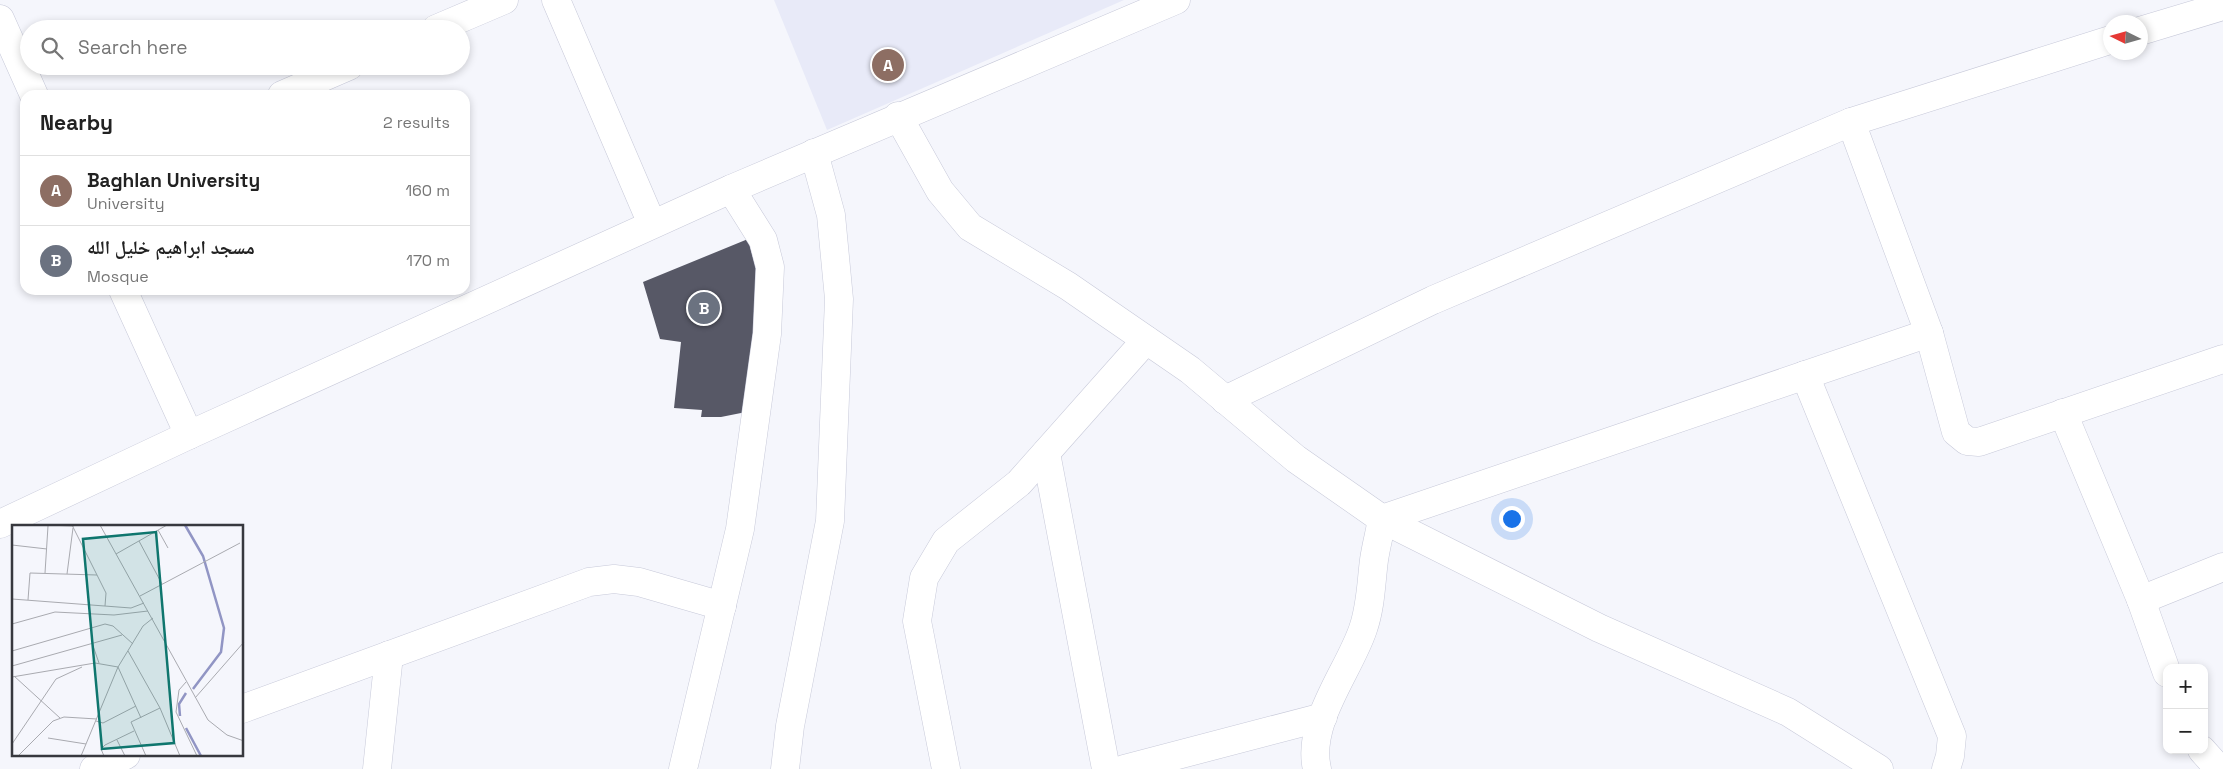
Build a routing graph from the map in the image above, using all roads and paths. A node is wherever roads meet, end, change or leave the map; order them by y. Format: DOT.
graph roads {
  1 [pos="504,0"];
  2 [pos="556,0"];
  3 [pos="1176,0"];
  4 [pos="2223,6"];
  5 [pos="0,19"];
  6 [pos="457,20"];
  7 [pos="2148,29"];
  8 [pos="2103,42"];
  9 [pos="20,64"];
  10 [pos="25,75"];
  11 [pos="328,75"];
  12 [pos="32,90"];
  13 [pos="294,90"];
  14 [pos="898,116"];
  15 [pos="1851,122"];
  16 [pos="814,153"];
  17 [pos="730,189"];
  18 [pos="652,224"];
  19 [pos="125,295"];
  20 [pos="1929,333"];
  21 [pos="1146,340"];
  22 [pos="2223,359"];
  23 [pos="1805,375"];
  24 [pos="1225,400"];
  25 [pos="2063,413"];
  26 [pos="189,435"];
  27 [pos="1046,453"];
  28 [pos="1382,519"];
  29 [pos="0,524"];
  30 [pos="2223,567"];
  31 [pos="2142,600"];
  32 [pos="722,606"];
  33 [pos="389,655"];
  34 [pos="2164,664"];
  35 [pos="244,708"];
  36 [pos="1323,717"];
  37 [pos="2206,754"];
  38 [pos="124,756"];
  39 [pos="94,769"];
  40 [pos="377,769"];
  41 [pos="683,769"];
  42 [pos="785,769"];
  43 [pos="946,769"];
  44 [pos="1106,769"];
  45 [pos="1124,769"];
  46 [pos="1317,769"];
  47 [pos="1879,769"];
  48 [pos="1946,769"];
  49 [pos="2219,769"];
  1 -- 6 [label="street"];
  2 -- 18 [label="street"];
  3 -- 14 [label="street"];
  4 -- 7 [label="street"];
  5 -- 9 [label="street"];
  8 -- 15 [label="street"];
  10 -- 12 [label="street"];
  11 -- 13 [label="street"];
  14 -- 16 [label="street"];
  14 -- 21 [label="street"];
  15 -- 20 [label="street"];
  15 -- 24 [label="street"];
  16 -- 17 [label="street"];
  16 -- 42 [label="street"];
  17 -- 18 [label="street"];
  17 -- 32 [label="street"];
  18 -- 26 [label="street"];
  19 -- 26 [label="street"];
  20 -- 23 [label="street"];
  20 -- 25 [label="street"];
  21 -- 24 [label="street"];
  21 -- 27 [label="street"];
  22 -- 25 [label="street"];
  23 -- 28 [label="street"];
  23 -- 48 [label="street"];
  24 -- 28 [label="street"];
  25 -- 31 [label="street"];
  26 -- 29 [label="street"];
  27 -- 43 [label="street"];
  27 -- 44 [label="street"];
  28 -- 36 [label="street"];
  28 -- 47 [label="street"];
  30 -- 31 [label="street"];
  31 -- 34 [label="street"];
  32 -- 33 [label="street"];
  32 -- 41 [label="street"];
  33 -- 35 [label="street"];
  33 -- 40 [label="street"];
  36 -- 45 [label="street"];
  36 -- 46 [label="street"];
  37 -- 49 [label="street"];
  38 -- 39 [label="street"];
}
